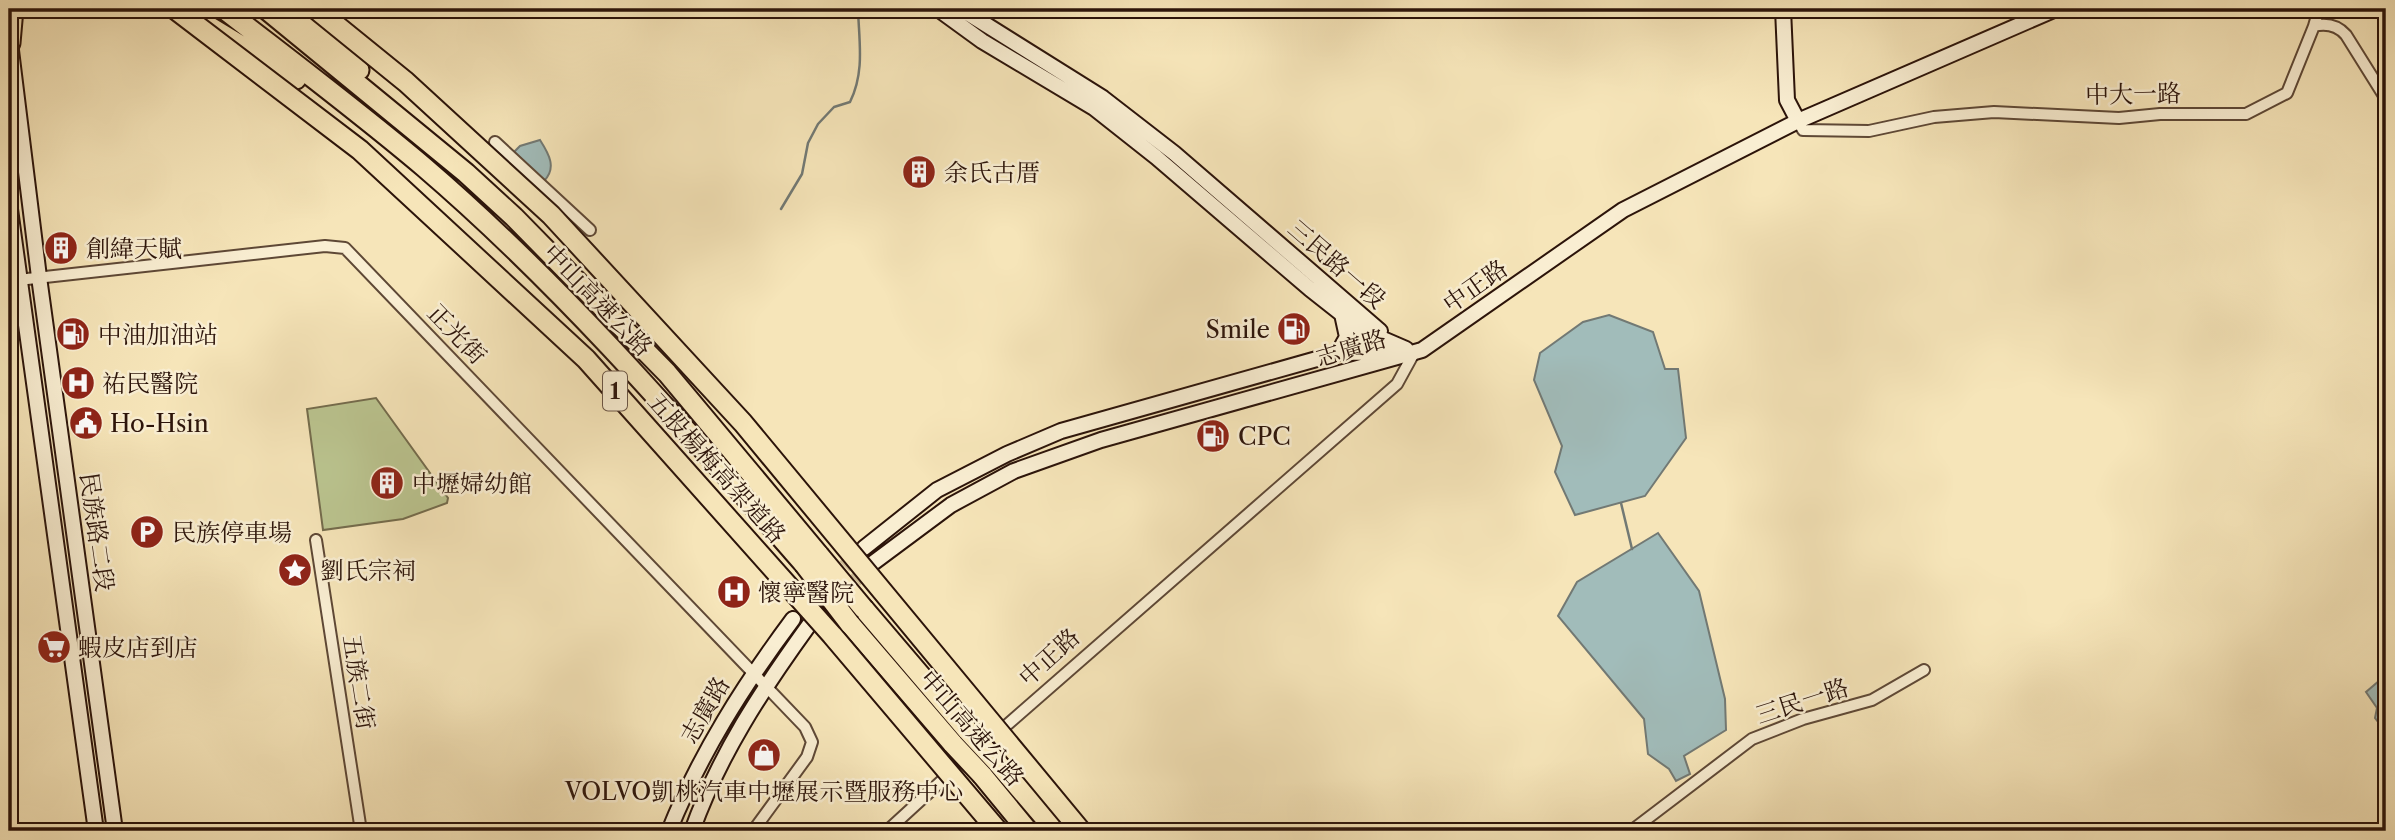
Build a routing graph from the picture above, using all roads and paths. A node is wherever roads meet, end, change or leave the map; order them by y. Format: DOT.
graph roads {
  1 [pos="13,9"];
  2 [pos="175,9"];
  3 [pos="181,9"];
  4 [pos="224,9"];
  5 [pos="266,9"];
  6 [pos="295,9"];
  7 [pos="316,9"];
  8 [pos="938,9"];
  9 [pos="961,9"];
  10 [pos="1783,9"];
  11 [pos="1791,9"];
  12 [pos="2056,9"];
  13 [pos="2319,9"];
  14 [pos="2314,26"];
  15 [pos="10,36"];
  16 [pos="2386,99"];
  17 [pos="1798,121"];
  18 [pos="495,142"];
  19 [pos="424,167"];
  20 [pos="466,173"];
  21 [pos="9,202"];
  22 [pos="590,230"];
  23 [pos="39,277"];
  24 [pos="15,281"];
  25 [pos="1342,314"];
  26 [pos="1338,353"];
  27 [pos="1414,353"];
  28 [pos="316,540"];
  29 [pos="864,548"];
  30 [pos="812,559"];
  31 [pos="873,563"];
  32 [pos="793,619"];
  33 [pos="809,625"];
  34 [pos="1924,670"];
  35 [pos="752,674"];
  36 [pos="766,684"];
  37 [pos="1008,724"];
  38 [pos="961,737"];
  39 [pos="947,776"];
  40 [pos="96,831"];
  41 [pos="115,831"];
  42 [pos="361,831"];
  43 [pos="669,831"];
  44 [pos="692,831"];
  45 [pos="753,831"];
  46 [pos="887,831"];
  47 [pos="998,831"];
  48 [pos="1028,831"];
  49 [pos="1056,831"];
  50 [pos="1082,831"];
  51 [pos="1631,831"];
  1 -- 15 [label="highway"];
  2 -- 47 [label="highway, 五股楊梅高架道路 / 1, bridge"];
  3 -- 19 [label="highway"];
  4 -- 19 [label="highway, 中山高速公路 / 1"];
  5 -- 20 [label="highway, 中山高速公路 / 1"];
  6 -- 20 [label="highway"];
  7 -- 50 [label="highway, 五股楊梅高架道路, bridge"];
  8 -- 25 [label="main road, 三民路一段"];
  9 -- 27 [label="main road, 三民路一段"];
  10 -- 17 [label="main road"];
  11 -- 17 [label="main road"];
  12 -- 17 [label="main road, 中正路"];
  13 -- 14 [label="street"];
  14 -- 16 [label="street"];
  14 -- 17 [label="street, 中大一路"];
  15 -- 23 [label="main road, 民族路二段"];
  17 -- 27 [label="main road, 中正路"];
  18 -- 22 [label="street"];
  19 -- 30 [label="highway, 中山高速公路 / 1"];
  20 -- 30 [label="highway, 中山高速公路 / 1"];
  21 -- 24 [label="main road, 民族路二段"];
  23 -- 24 [label="street, 正光街"];
  23 -- 35 [label="street, 正光街"];
  23 -- 41 [label="main road, 民族路二段"];
  24 -- 40 [label="main road, 民族路二段"];
  25 -- 26 [label="main road"];
  25 -- 27 [label="main road, 三民路一段"];
  26 -- 27 [label="main road, 志廣路"];
  26 -- 29 [label="main road, 志廣路"];
  27 -- 31 [label="main road, 志廣路"];
  27 -- 37 [label="street, 中正路"];
  28 -- 42 [label="street, 五族二街"];
  30 -- 38 [label="highway, 中山高速公路 / 1, bridge"];
  30 -- 38 [label="highway, 中山高速公路 / 1, bridge"];
  32 -- 35 [label="main road, 志廣路"];
  33 -- 36 [label="main road, 志廣路"];
  34 -- 51 [label="street, 三民一路"];
  35 -- 36 [label="street, 正光街"];
  35 -- 43 [label="main road, 志廣路"];
  36 -- 44 [label="main road, 志廣路"];
  36 -- 45 [label="street, 正光街"];
  38 -- 48 [label="highway, 中山高速公路 / 1, bridge"];
  38 -- 49 [label="highway, 中山高速公路 / 1, bridge"];
  39 -- 46 [label="street"];
}
